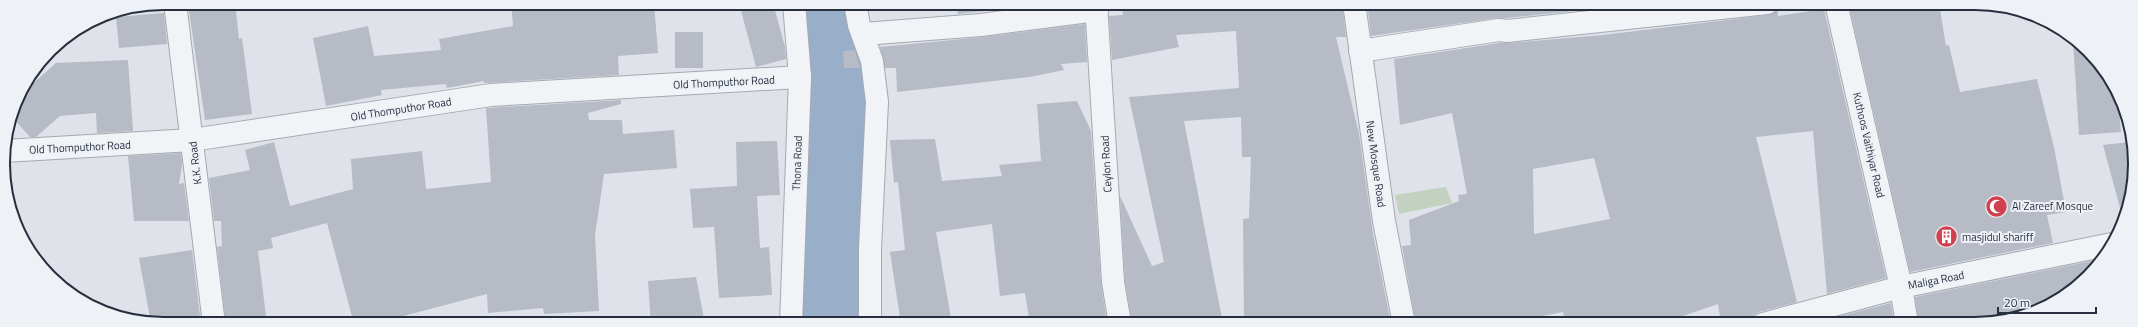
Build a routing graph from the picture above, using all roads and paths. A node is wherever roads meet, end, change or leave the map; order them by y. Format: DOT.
graph roads {
  1 [pos="175,10"];
  2 [pos="795,10"];
  3 [pos="857,10"];
  4 [pos="1072,10"];
  5 [pos="1096,10"];
  6 [pos="1355,10"];
  7 [pos="1702,10"];
  8 [pos="1838,10"];
  9 [pos="862,34"];
  10 [pos="1360,51"];
  11 [pos="800,78"];
  12 [pos="192,140"];
  13 [pos="10,151"];
  14 [pos="2104,246"];
  15 [pos="1901,287"];
  16 [pos="213,317"];
  17 [pos="791,317"];
  18 [pos="870,317"];
  19 [pos="1119,317"];
  20 [pos="1403,317"];
  21 [pos="1789,317"];
  22 [pos="1906,317"];
  1 -- 12 [label="street, K.K. Road"];
  2 -- 11 [label="street, Thona Road"];
  3 -- 9 [label="street"];
  4 -- 9 [label="street"];
  5 -- 19 [label="street, Ceylon Road"];
  6 -- 10 [label="street, New Mosque Road"];
  7 -- 10 [label="street"];
  8 -- 15 [label="street, Kuthoos Vaithiyar Road"];
  9 -- 18 [label="street"];
  10 -- 20 [label="street, New Mosque Road"];
  11 -- 12 [label="street, Old Thomputhor Road"];
  11 -- 17 [label="street, Thona Road"];
  12 -- 13 [label="street, Old Thomputhor Road"];
  12 -- 16 [label="street, K.K. Road"];
  14 -- 15 [label="street, Maliga Road"];
  15 -- 21 [label="street, Maliga Road"];
  15 -- 22 [label="street, Kuthoos Vaithiyar Road"];
}
